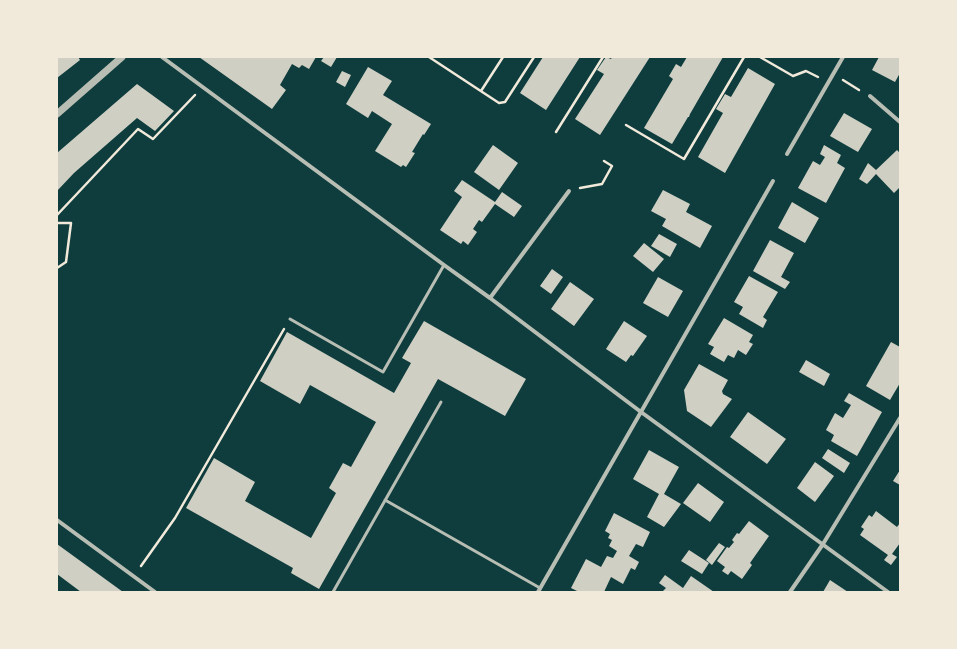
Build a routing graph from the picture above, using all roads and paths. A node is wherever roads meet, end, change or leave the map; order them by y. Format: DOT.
graph roads {
  1 [pos="122,57"];
  2 [pos="162,57"];
  3 [pos="429,57"];
  4 [pos="503,57"];
  5 [pos="534,57"];
  6 [pos="603,57"];
  7 [pos="744,57"];
  8 [pos="760,57"];
  9 [pos="843,57"];
  10 [pos="833,74"];
  11 [pos="828,83"];
  12 [pos="203,88"];
  13 [pos="481,91"];
  14 [pos="870,96"];
  15 [pos="57,114"];
  16 [pos="900,122"];
  17 [pos="626,125"];
  18 [pos="556,132"];
  19 [pos="787,154"];
  20 [pos="604,161"];
  21 [pos="773,181"];
  22 [pos="569,191"];
  23 [pos="57,215"];
  24 [pos="57,223"];
  25 [pos="444,265"];
  26 [pos="57,268"];
  27 [pos="490,298"];
  28 [pos="290,319"];
  29 [pos="441,402"];
  30 [pos="641,412"];
  31 [pos="900,418"];
  32 [pos="385,500"];
  33 [pos="57,520"];
  34 [pos="823,544"];
  35 [pos="134,576"];
  36 [pos="539,590"];
  37 [pos="155,592"];
  38 [pos="333,592"];
  39 [pos="790,592"];
  40 [pos="888,592"];
  1 -- 15 [label="street"];
  2 -- 12 [label="street"];
  3 -- 13 [label="path"];
  4 -- 13 [label="path"];
  5 -- 13 [label="path"];
  6 -- 18 [label="path"];
  7 -- 17 [label="path"];
  8 -- 11 [label="path"];
  9 -- 10 [label="street"];
  10 -- 11 [label="street"];
  10 -- 14 [label="path"];
  11 -- 19 [label="street"];
  12 -- 23 [label="path"];
  12 -- 25 [label="street"];
  14 -- 16 [label="street"];
  20 -- 22 [label="path"];
  21 -- 30 [label="street"];
  22 -- 27 [label="street"];
  24 -- 26 [label="path"];
  25 -- 27 [label="street"];
  25 -- 28 [label="lane"];
  27 -- 30 [label="street"];
  28 -- 35 [label="path"];
  29 -- 32 [label="lane"];
  30 -- 34 [label="street"];
  30 -- 36 [label="street"];
  31 -- 34 [label="street"];
  32 -- 36 [label="lane"];
  32 -- 38 [label="lane"];
  33 -- 35 [label="street"];
  34 -- 39 [label="street"];
  34 -- 40 [label="street"];
  35 -- 37 [label="street"];
}
